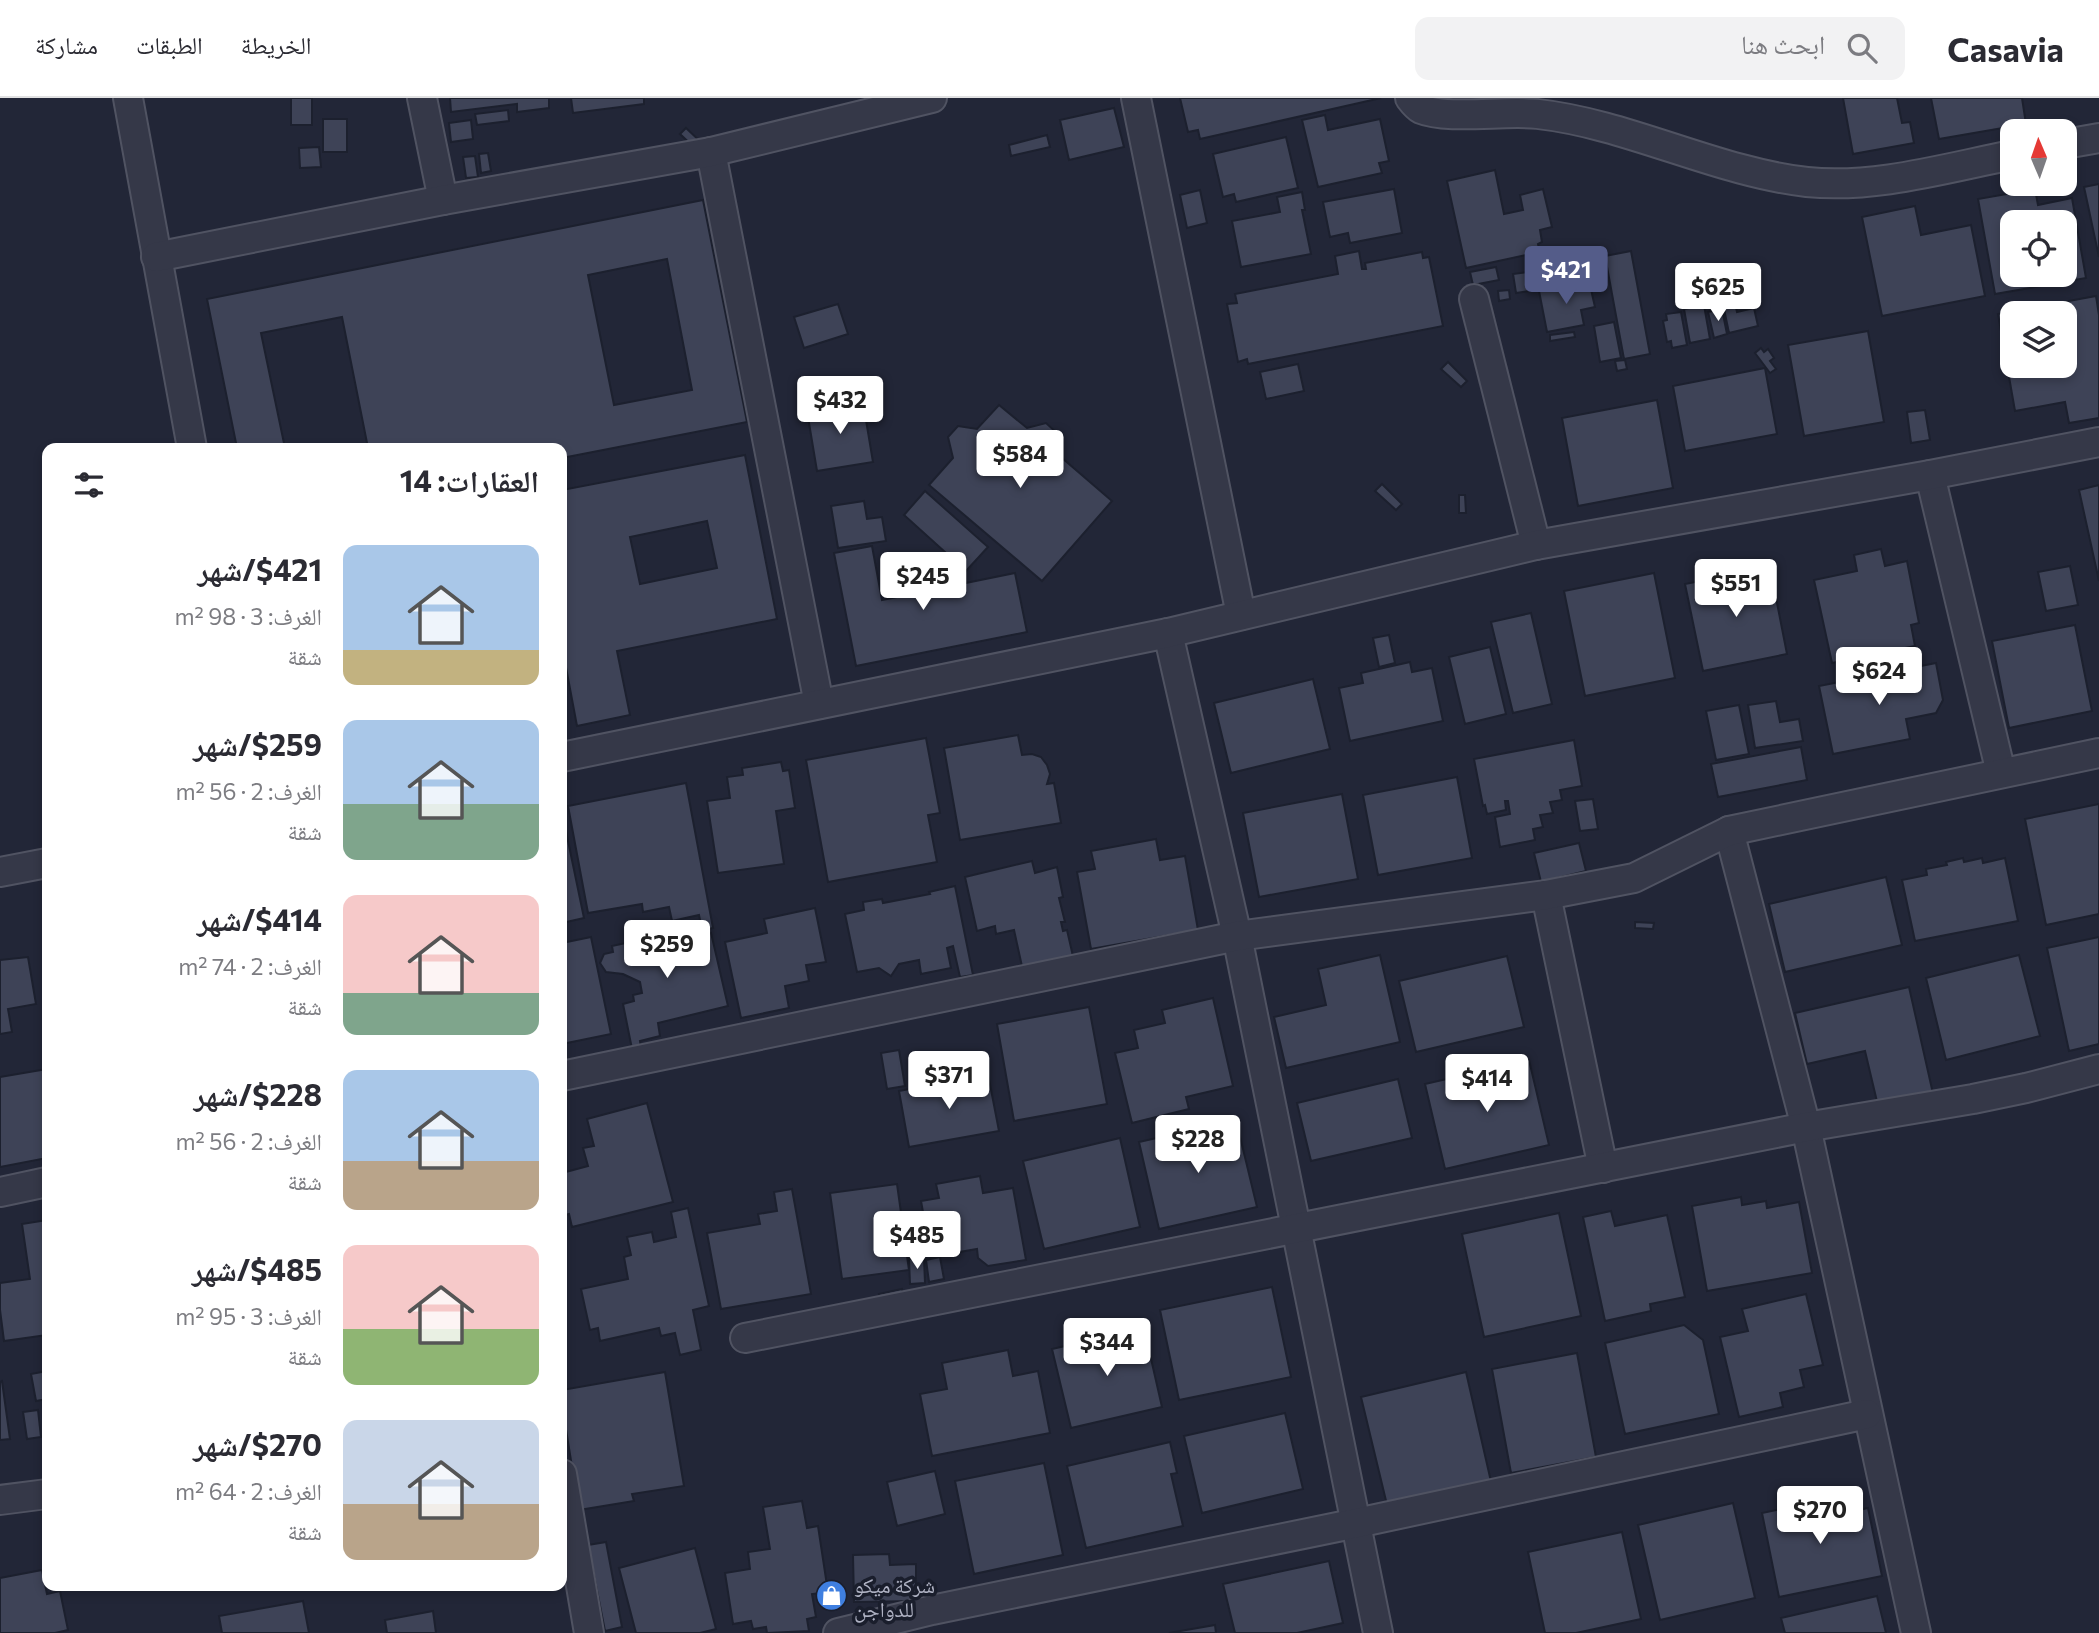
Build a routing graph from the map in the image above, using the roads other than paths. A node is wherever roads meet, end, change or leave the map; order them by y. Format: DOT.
graph roads {
  1 [pos="128,98"];
  2 [pos="422,98"];
  3 [pos="932,98"];
  4 [pos="1136,98"];
  5 [pos="1410,98"];
  6 [pos="2099,138"];
  7 [pos="2077,142"];
  8 [pos="711,152"];
  9 [pos="2000,157"];
  10 [pos="443,200"];
  11 [pos="156,257"];
  12 [pos="1474,299"];
  13 [pos="2099,442"];
  14 [pos="191,443"];
  15 [pos="1930,475"];
  16 [pos="1536,545"];
  17 [pos="1241,615"];
  18 [pos="1168,632"];
  19 [pos="819,704"];
  20 [pos="2099,753"];
  21 [pos="567,756"];
  22 [pos="2001,773"];
  23 [pos="1729,831"];
  24 [pos="42,864"];
  25 [pos="0,872"];
  26 [pos="1546,895"];
  27 [pos="1237,936"];
  28 [pos="2099,1069"];
  29 [pos="567,1075"];
  30 [pos="1806,1127"];
  31 [pos="1602,1168"];
  32 [pos="42,1183"];
  33 [pos="0,1192"];
  34 [pos="1298,1228"];
  35 [pos="745,1338"];
  36 [pos="1867,1414"];
  37 [pos="42,1495"];
  38 [pos="0,1500"];
  39 [pos="1357,1522"];
  40 [pos="567,1531"];
  41 [pos="934,1621"];
  42 [pos="589,1633"];
  43 [pos="838,1633"];
  44 [pos="1378,1633"];
  45 [pos="1916,1633"];
  1 -- 11 [label="street"];
  2 -- 10 [label="street"];
  3 -- 8 [label="street"];
  4 -- 17 [label="street"];
  5 -- 9 [label="street"];
  6 -- 7 [label="street"];
  8 -- 10 [label="street"];
  8 -- 19 [label="street"];
  10 -- 11 [label="street"];
  11 -- 14 [label="street"];
  12 -- 16 [label="street"];
  13 -- 15 [label="street"];
  15 -- 16 [label="street"];
  15 -- 22 [label="street"];
  16 -- 17 [label="street"];
  17 -- 18 [label="street"];
  18 -- 19 [label="street"];
  18 -- 27 [label="street"];
  19 -- 21 [label="street"];
  20 -- 22 [label="street"];
  22 -- 23 [label="street"];
  23 -- 26 [label="street"];
  23 -- 30 [label="street"];
  24 -- 25 [label="street"];
  26 -- 27 [label="street"];
  26 -- 31 [label="street"];
  27 -- 29 [label="street"];
  27 -- 34 [label="street"];
  28 -- 30 [label="street"];
  30 -- 31 [label="street"];
  30 -- 36 [label="street"];
  31 -- 34 [label="street"];
  32 -- 33 [label="street"];
  34 -- 35 [label="street"];
  34 -- 39 [label="street"];
  36 -- 39 [label="street"];
  36 -- 45 [label="street"];
  37 -- 38 [label="street"];
  39 -- 41 [label="street"];
  39 -- 44 [label="street"];
  40 -- 42 [label="street"];
  41 -- 43 [label="street"];
}
